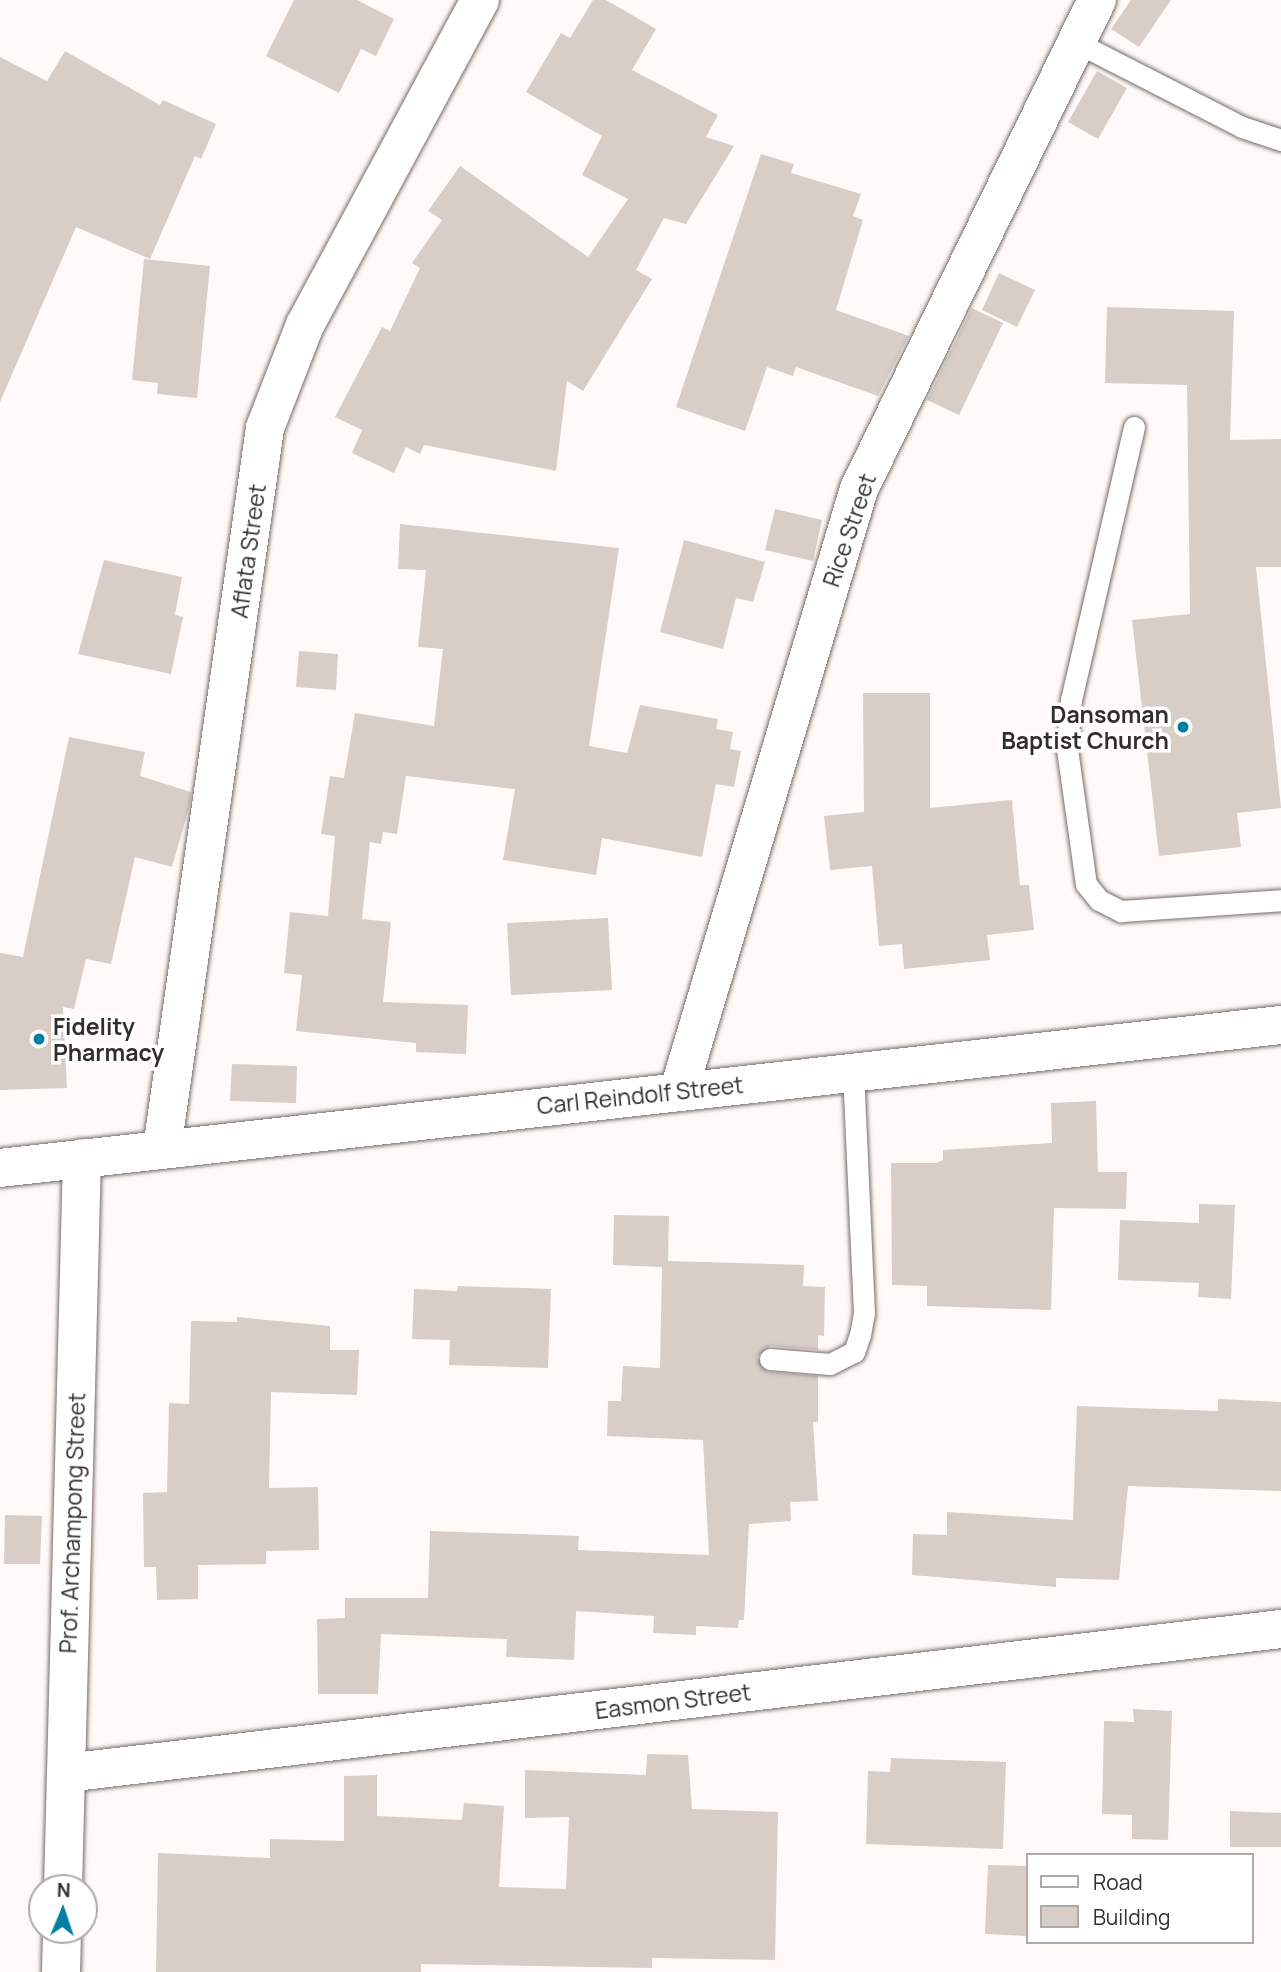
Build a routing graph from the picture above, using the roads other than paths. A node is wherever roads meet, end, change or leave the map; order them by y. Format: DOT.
graph roads {
  1 [pos="480,0"];
  2 [pos="1097,0"];
  3 [pos="1076,42"];
  4 [pos="1281,141"];
  5 [pos="1134,427"];
  6 [pos="1281,900"];
  7 [pos="1281,1025"];
  8 [pos="853,1071"];
  9 [pos="679,1090"];
  10 [pos="162,1149"];
  11 [pos="82,1158"];
  12 [pos="0,1168"];
  13 [pos="770,1359"];
  14 [pos="1281,1629"];
  15 [pos="66,1773"];
  16 [pos="63,1874"];
  17 [pos="62,1944"];
  18 [pos="61,1972"];
  1 -- 10 [label="street, Aflata Street"];
  2 -- 3 [label="street, Rice Street"];
  3 -- 4 [label="lane"];
  3 -- 9 [label="street, Rice Street"];
  5 -- 6 [label="lane"];
  7 -- 8 [label="street, Carl Reindolf Street"];
  8 -- 9 [label="street, Carl Reindolf Street"];
  8 -- 13 [label="lane"];
  9 -- 10 [label="street, Carl Reindolf Street"];
  10 -- 11 [label="street, Carl Reindolf Street"];
  11 -- 12 [label="street, Carl Reindolf Street"];
  11 -- 15 [label="street, Prof. Archampong Street"];
  14 -- 15 [label="street, Easmon Street"];
  15 -- 16 [label="street, Prof. Archampong Street"];
  17 -- 18 [label="street"];
}
